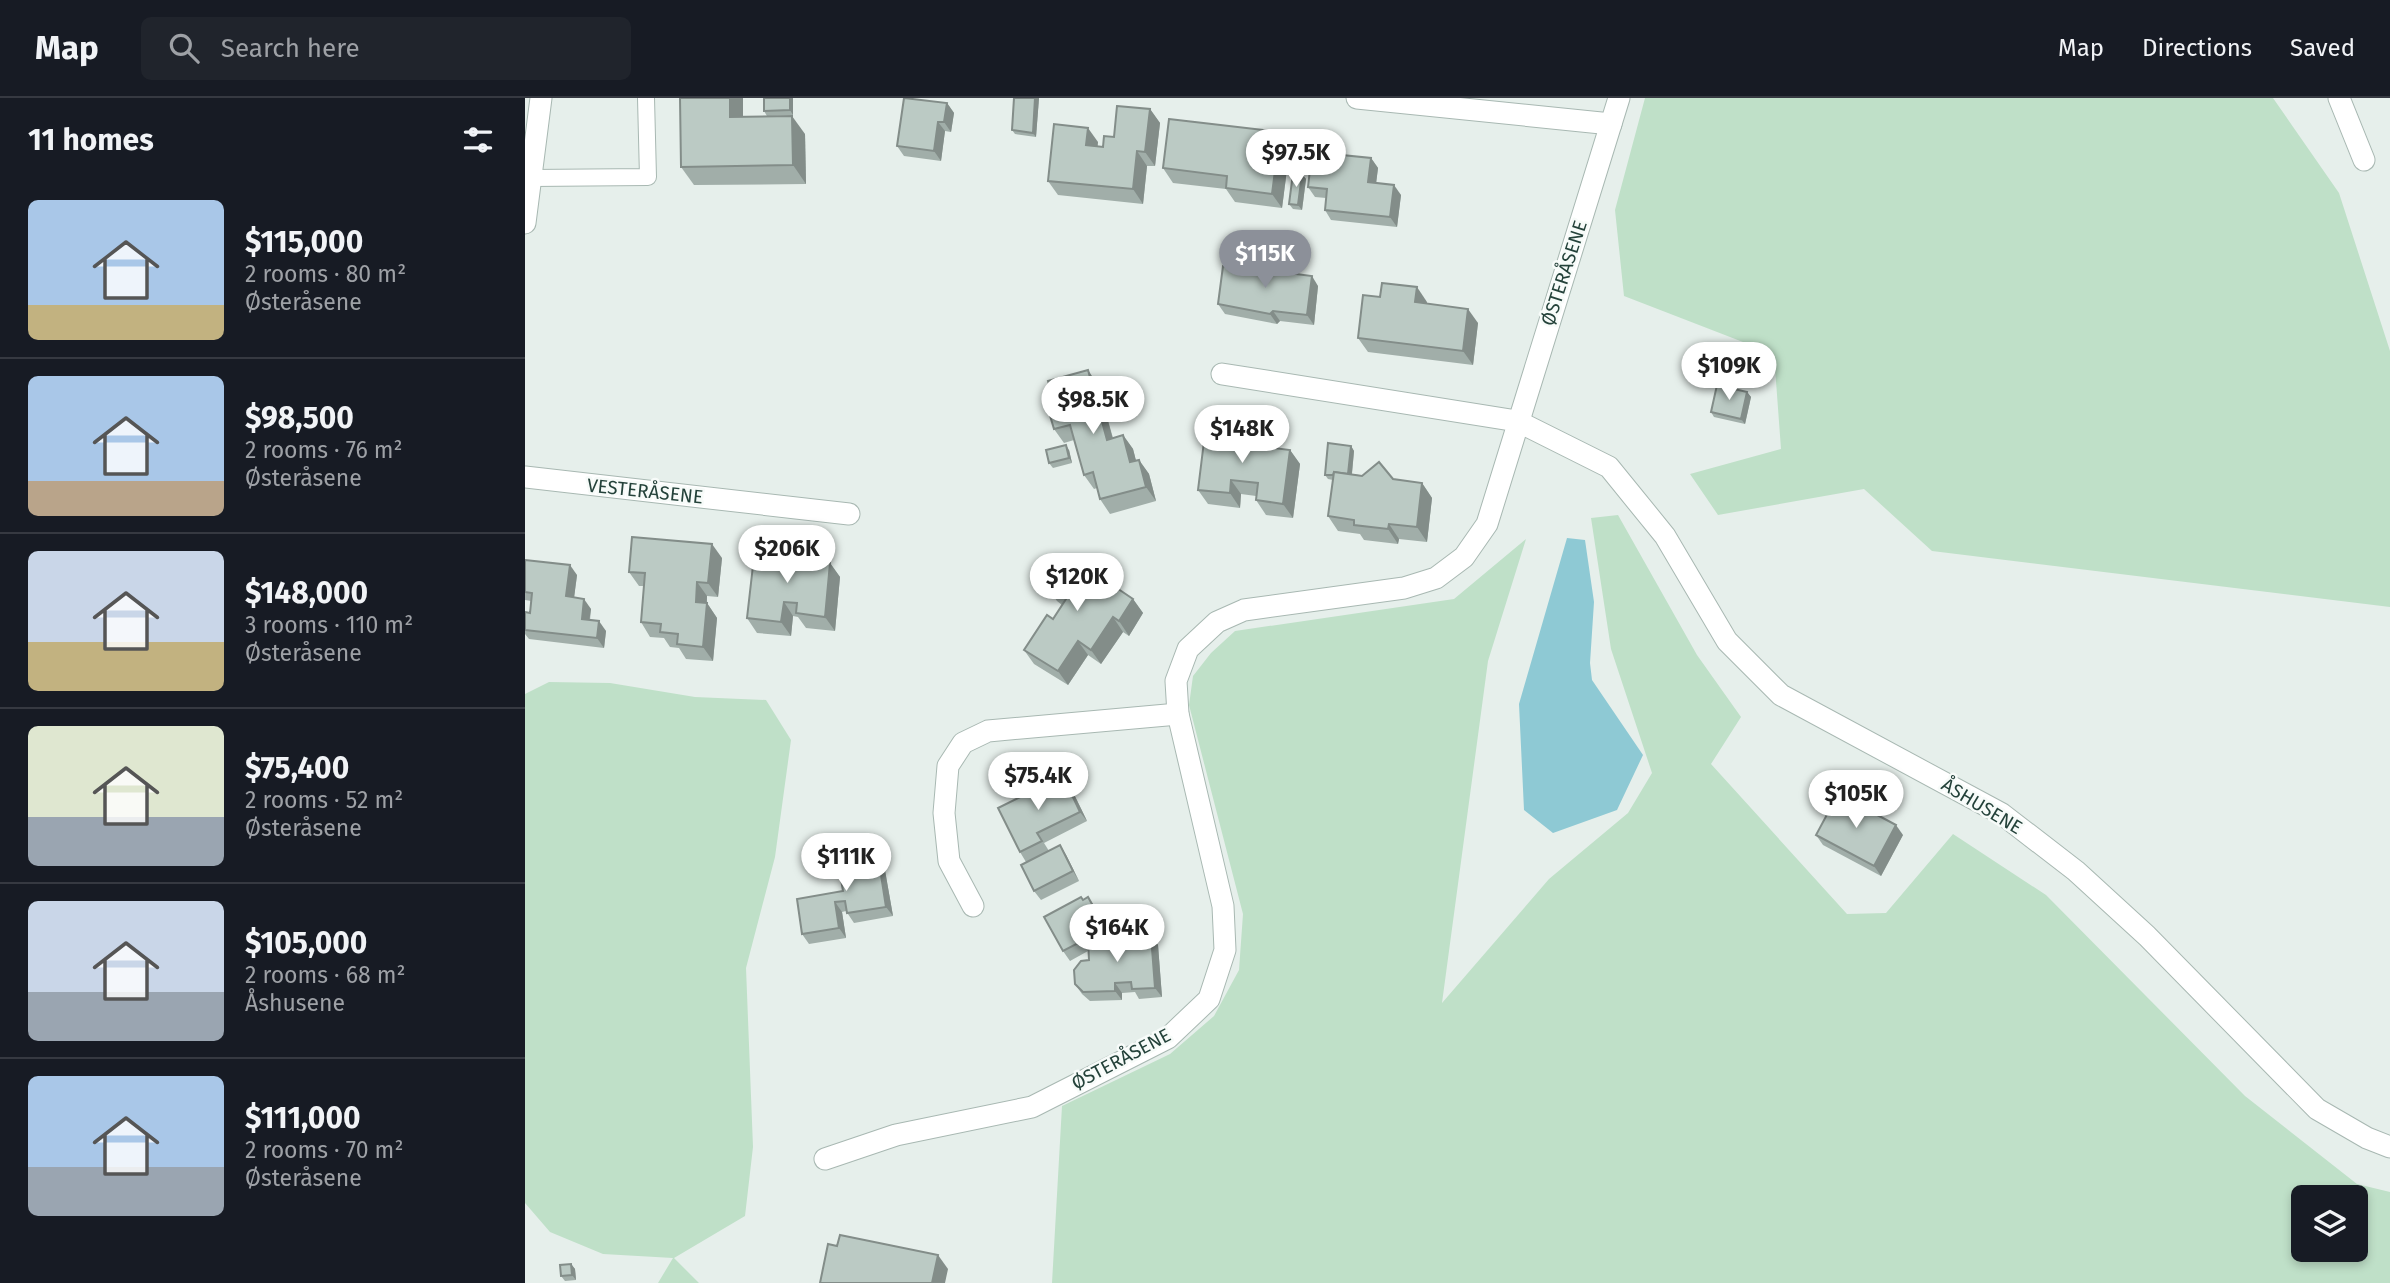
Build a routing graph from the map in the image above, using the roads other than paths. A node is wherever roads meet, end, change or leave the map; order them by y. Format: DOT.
graph roads {
  1 [pos="541,98"];
  2 [pos="646,98"];
  3 [pos="1357,98"];
  4 [pos="1619,98"];
  5 [pos="2339,98"];
  6 [pos="1611,124"];
  7 [pos="2364,160"];
  8 [pos="531,178"];
  9 [pos="525,223"];
  10 [pos="1222,374"];
  11 [pos="1517,421"];
  12 [pos="525,477"];
  13 [pos="849,514"];
  14 [pos="1178,715"];
  15 [pos="973,906"];
  16 [pos="2390,1147"];
  17 [pos="825,1159"];
  1 -- 8 [label="street"];
  2 -- 8 [label="lane"];
  3 -- 6 [label="street"];
  4 -- 6 [label="street, ØSTERÅSENE"];
  5 -- 7 [label="street"];
  6 -- 11 [label="street, ØSTERÅSENE"];
  8 -- 9 [label="street"];
  10 -- 11 [label="street"];
  11 -- 14 [label="street, ØSTERÅSENE"];
  11 -- 16 [label="street, ÅSHUSENE"];
  12 -- 13 [label="street, VESTERÅSENE"];
  14 -- 15 [label="street"];
  14 -- 17 [label="street, ØSTERÅSENE"];
}
